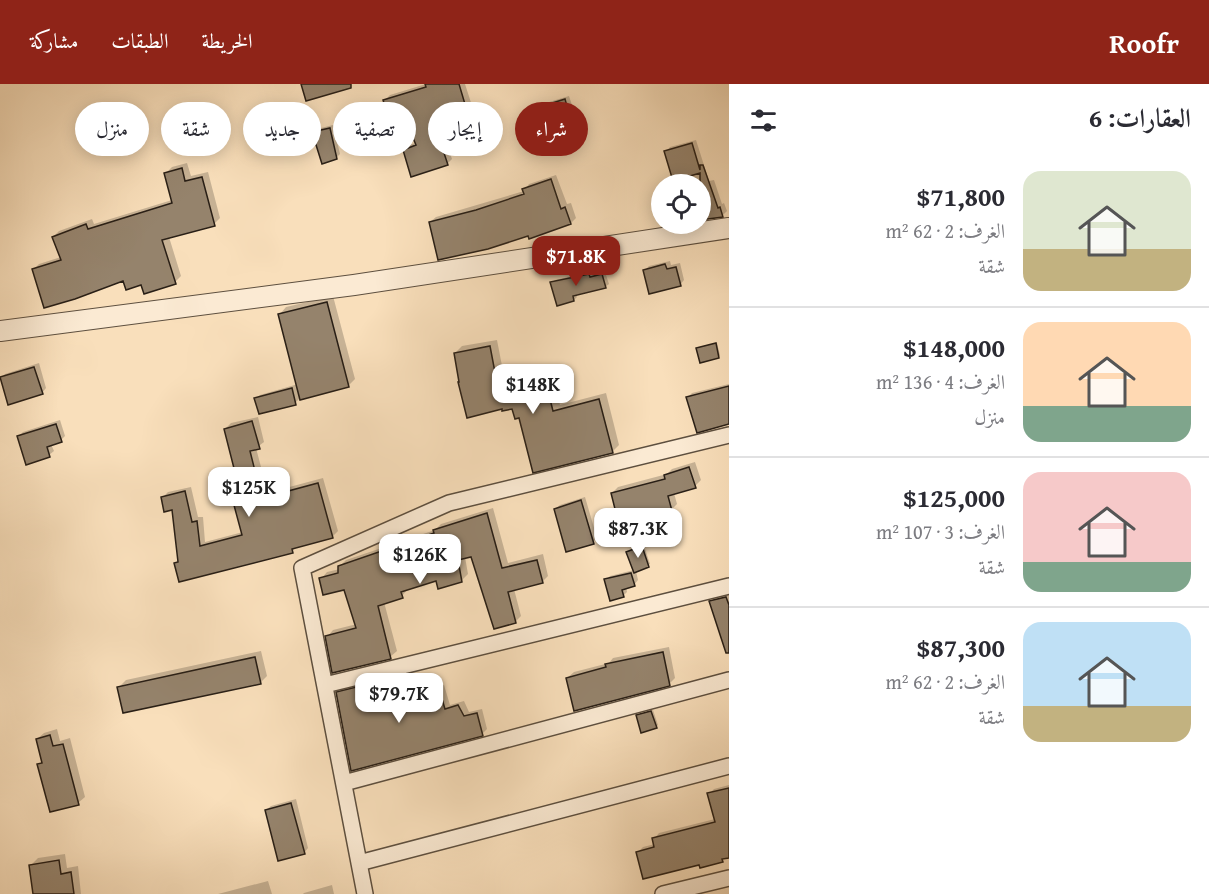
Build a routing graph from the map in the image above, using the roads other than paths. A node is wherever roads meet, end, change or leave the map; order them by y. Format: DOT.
graph roads {
  1 [pos="729,228"];
  2 [pos="0,331"];
  3 [pos="729,435"];
  4 [pos="729,586"];
  5 [pos="729,680"];
  6 [pos="325,685"];
  7 [pos="729,766"];
  8 [pos="344,783"];
  9 [pos="359,863"];
  10 [pos="729,878"];
  11 [pos="365,894"];
  12 [pos="663,894"];
  1 -- 2 [label="street"];
  3 -- 6 [label="street"];
  4 -- 6 [label="street"];
  5 -- 8 [label="street"];
  6 -- 8 [label="street"];
  7 -- 9 [label="street"];
  8 -- 9 [label="street"];
  9 -- 11 [label="street"];
  10 -- 12 [label="street"];
}
